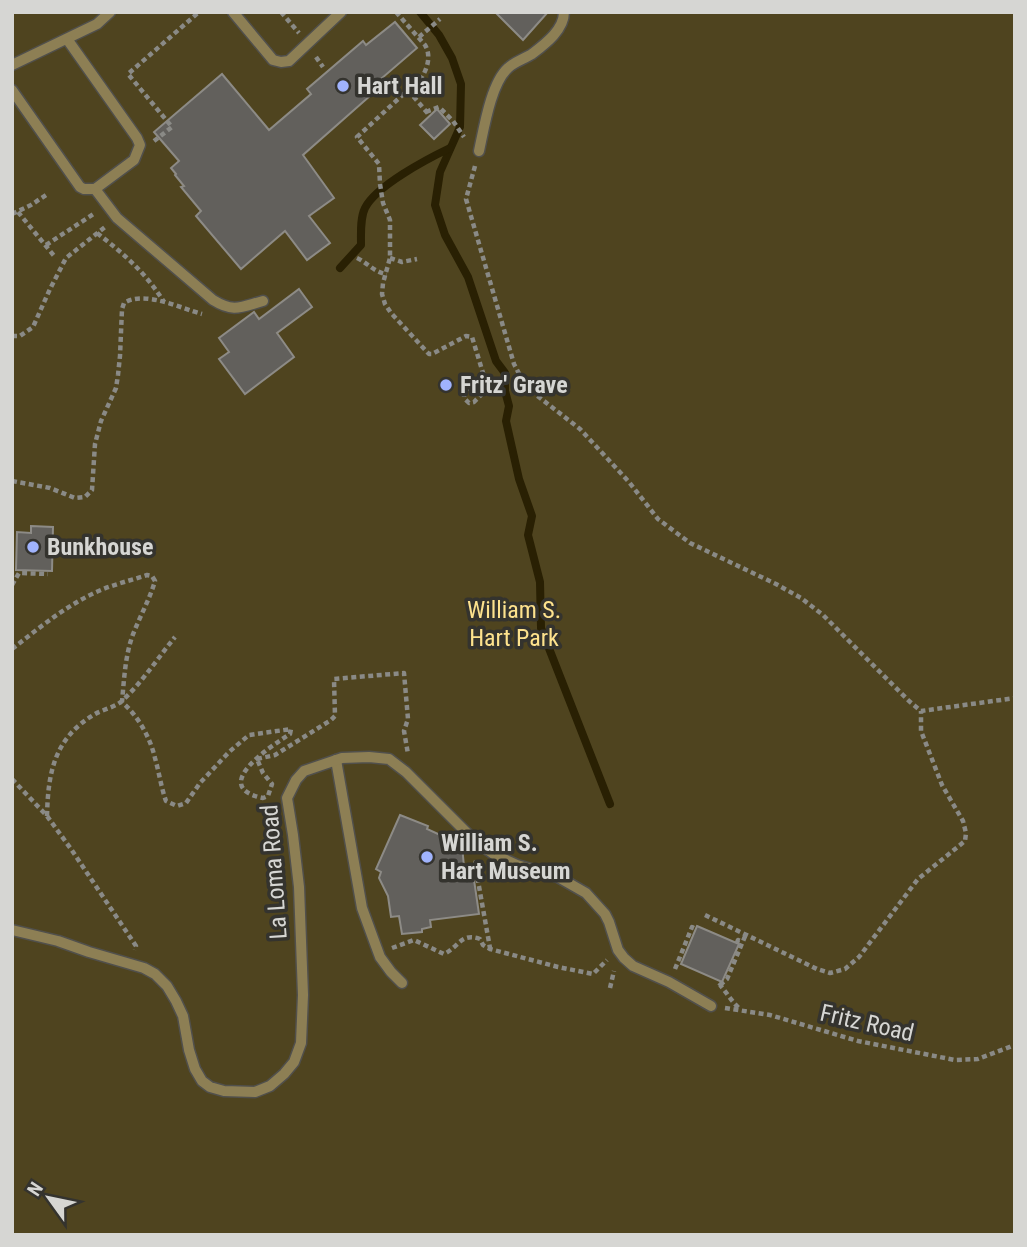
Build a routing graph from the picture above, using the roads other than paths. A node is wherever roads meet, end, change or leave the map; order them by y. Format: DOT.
graph roads {
  1 [pos="110,12"];
  2 [pos="233,12"];
  3 [pos="564,12"];
  4 [pos="342,13"];
  5 [pos="67,39"];
  6 [pos="12,65"];
  7 [pos="12,90"];
  8 [pos="479,150"];
  9 [pos="95,189"];
  10 [pos="263,301"];
  11 [pos="336,760"];
  12 [pos="12,930"];
  13 [pos="402,983"];
  14 [pos="710,1006"];
  1 -- 5 [label="lane"];
  2 -- 4 [label="lane"];
  3 -- 8 [label="lane"];
  5 -- 6 [label="lane"];
  5 -- 9 [label="lane"];
  7 -- 9 [label="lane"];
  9 -- 10 [label="lane"];
  11 -- 12 [label="lane, La Loma Road"];
  11 -- 13 [label="lane"];
  11 -- 14 [label="lane, La Loma Road"];
}
